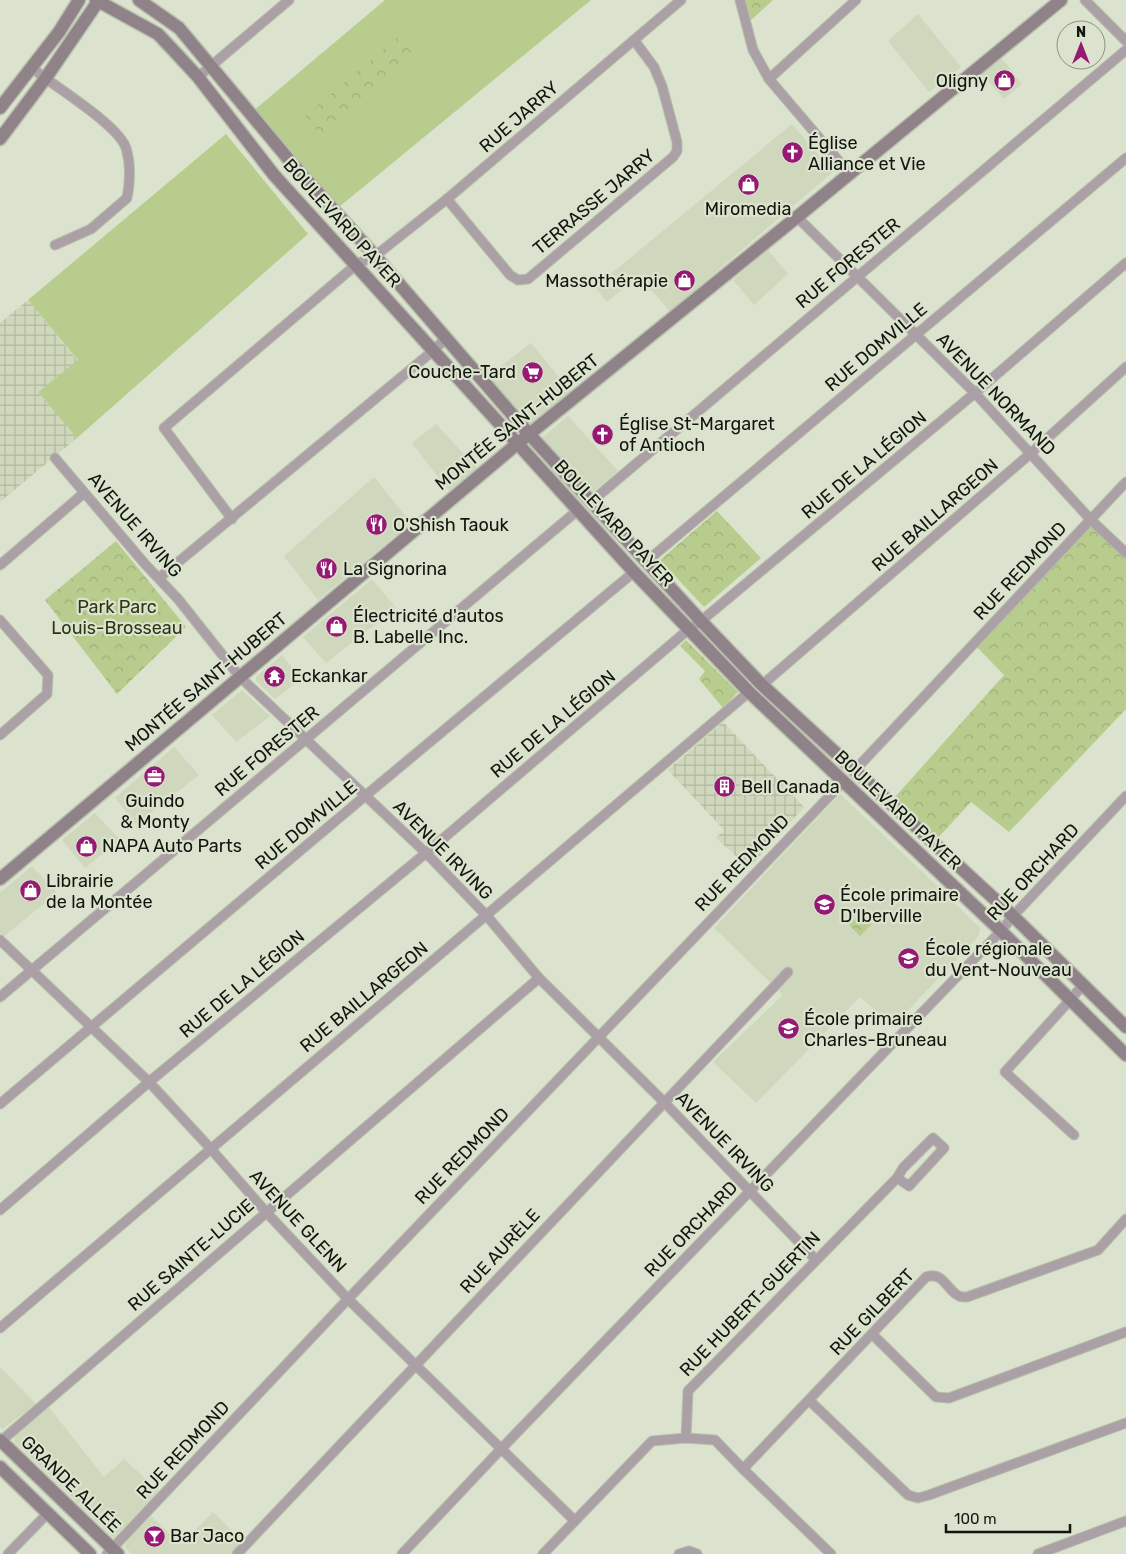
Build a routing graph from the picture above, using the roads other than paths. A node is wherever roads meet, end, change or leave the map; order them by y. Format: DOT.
graph roads {
  1 [pos="79,0"];
  2 [pos="98,0"];
  3 [pos="139,0"];
  4 [pos="681,0"];
  5 [pos="740,0"];
  6 [pos="856,0"];
  7 [pos="1061,0"];
  8 [pos="1085,0"];
  9 [pos="286,1"];
  10 [pos="634,40"];
  11 [pos="1126,41"];
  12 [pos="1126,50"];
  13 [pos="212,65"];
  14 [pos="31,67"];
  15 [pos="198,77"];
  16 [pos="45,79"];
  17 [pos="769,79"];
  18 [pos="0,108"];
  19 [pos="0,138"];
  20 [pos="1126,158"];
  21 [pos="849,174"];
  22 [pos="447,199"];
  23 [pos="797,217"];
  24 [pos="55,245"];
  25 [pos="375,256"];
  26 [pos="1126,263"];
  27 [pos="356,264"];
  28 [pos="857,276"];
  29 [pos="916,334"];
  30 [pos="446,337"];
  31 [pos="434,350"];
  32 [pos="1126,367"];
  33 [pos="975,393"];
  34 [pos="529,434"];
  35 [pos="517,444"];
  36 [pos="1031,453"];
  37 [pos="56,458"];
  38 [pos="1126,482"];
  39 [pos="84,493"];
  40 [pos="592,500"];
  41 [pos="578,510"];
  42 [pos="232,519"];
  43 [pos="1091,520"];
  44 [pos="1126,553"];
  45 [pos="647,561"];
  46 [pos="0,565"];
  47 [pos="634,572"];
  48 [pos="159,578"];
  49 [pos="0,620"];
  50 [pos="701,621"];
  51 [pos="689,629"];
  52 [pos="240,677"];
  53 [pos="762,685"];
  54 [pos="749,692"];
  55 [pos="0,735"];
  56 [pos="306,740"];
  57 [pos="855,770"];
  58 [pos="843,782"];
  59 [pos="365,796"];
  60 [pos="1126,796"];
  61 [pos="426,853"];
  62 [pos="0,878"];
  63 [pos="486,915"];
  64 [pos="1013,916"];
  65 [pos="1001,931"];
  66 [pos="0,940"];
  67 [pos="31,970"];
  68 [pos="788,972"];
  69 [pos="539,978"];
  70 [pos="1082,985"];
  71 [pos="0,997"];
  72 [pos="1070,1000"];
  73 [pos="1126,1027"];
  74 [pos="92,1028"];
  75 [pos="599,1036"];
  76 [pos="1126,1055"];
  77 [pos="150,1082"];
  78 [pos="664,1102"];
  79 [pos="0,1104"];
  80 [pos="1074,1135"];
  81 [pos="212,1148"];
  82 [pos="897,1178"];
  83 [pos="749,1192"];
  84 [pos="0,1210"];
  85 [pos="266,1212"];
  86 [pos="1126,1219"];
  87 [pos="816,1260"];
  88 [pos="348,1299"];
  89 [pos="0,1328"];
  90 [pos="1126,1332"];
  91 [pos="872,1334"];
  92 [pos="415,1365"];
  93 [pos="810,1401"];
  94 [pos="1126,1423"];
  95 [pos="686,1438"];
  96 [pos="0,1440"];
  97 [pos="502,1448"];
  98 [pos="0,1467"];
  99 [pos="743,1469"];
  100 [pos="48,1513"];
  101 [pos="575,1521"];
  102 [pos="1126,1521"];
  103 [pos="112,1552"];
  104 [pos="8,1554"];
  105 [pos="90,1554"];
  106 [pos="237,1554"];
  107 [pos="402,1554"];
  108 [pos="544,1554"];
  109 [pos="679,1554"];
  110 [pos="697,1554"];
  111 [pos="831,1554"];
  112 [pos="1038,1554"];
  1 -- 14 [label="street"];
  2 -- 15 [label="street, BOULEVARD PAYER"];
  2 -- 16 [label="street"];
  3 -- 13 [label="street, BOULEVARD PAYER"];
  4 -- 10 [label="street, RUE JARRY"];
  5 -- 17 [label="street"];
  6 -- 17 [label="street"];
  7 -- 21 [label="street, MONTÉE SAINT-HUBERT"];
  8 -- 11 [label="street"];
  9 -- 13 [label="street"];
  10 -- 22 [label="street, RUE JARRY"];
  10 -- 22 [label="street, TERRASSE JARRY"];
  12 -- 28 [label="street, RUE FORESTER"];
  13 -- 15 [label="street"];
  13 -- 25 [label="street, BOULEVARD PAYER"];
  14 -- 16 [label="street"];
  14 -- 18 [label="street"];
  15 -- 27 [label="street, BOULEVARD PAYER"];
  16 -- 19 [label="street"];
  16 -- 24 [label="street"];
  17 -- 21 [label="street"];
  20 -- 29 [label="street, RUE DOMVILLE"];
  21 -- 23 [label="street, MONTÉE SAINT-HUBERT"];
  22 -- 25 [label="street, RUE JARRY"];
  23 -- 28 [label="street, AVENUE NORMAND"];
  23 -- 34 [label="street, MONTÉE SAINT-HUBERT"];
  25 -- 27 [label="street, RUE JARRY"];
  25 -- 30 [label="street, BOULEVARD PAYER"];
  26 -- 33 [label="street, RUE DE LA LÉGION"];
  27 -- 31 [label="street, BOULEVARD PAYER"];
  27 -- 42 [label="street, RUE JARRY"];
  28 -- 29 [label="street, AVENUE NORMAND"];
  28 -- 40 [label="street, RUE FORESTER"];
  29 -- 33 [label="street, AVENUE NORMAND"];
  29 -- 45 [label="street, RUE DOMVILLE"];
  30 -- 31 [label="street"];
  30 -- 34 [label="street, BOULEVARD PAYER"];
  31 -- 35 [label="street, BOULEVARD PAYER"];
  31 -- 42 [label="street"];
  32 -- 36 [label="street, RUE BAILLARGEON"];
  33 -- 36 [label="street, AVENUE NORMAND"];
  33 -- 50 [label="street, RUE DE LA LÉGION"];
  34 -- 35 [label="street, MONTÉE SAINT-HUBERT"];
  34 -- 40 [label="street, BOULEVARD PAYER"];
  35 -- 41 [label="street, BOULEVARD PAYER"];
  35 -- 52 [label="street, MONTÉE SAINT-HUBERT"];
  36 -- 43 [label="street, AVENUE NORMAND"];
  36 -- 53 [label="street, RUE BAILLARGEON"];
  37 -- 39 [label="street, AVENUE IRVING"];
  38 -- 43 [label="street, RUE REDMOND"];
  39 -- 46 [label="street"];
  39 -- 48 [label="street, AVENUE IRVING"];
  40 -- 45 [label="street, BOULEVARD PAYER"];
  41 -- 47 [label="street, BOULEVARD PAYER"];
  41 -- 56 [label="street, RUE FORESTER"];
  42 -- 48 [label="street"];
  43 -- 44 [label="street, AVENUE NORMAND"];
  43 -- 57 [label="street, RUE REDMOND"];
  45 -- 50 [label="street, BOULEVARD PAYER"];
  47 -- 51 [label="street, BOULEVARD PAYER"];
  47 -- 59 [label="street, RUE DOMVILLE"];
  48 -- 52 [label="street, AVENUE IRVING"];
  49 -- 55 [label="street"];
  50 -- 51 [label="street, RUE DE LA LÉGION"];
  50 -- 53 [label="street, BOULEVARD PAYER"];
  51 -- 54 [label="street, BOULEVARD PAYER"];
  51 -- 61 [label="street, RUE DE LA LÉGION"];
  52 -- 56 [label="street, AVENUE IRVING"];
  52 -- 62 [label="street, MONTÉE SAINT-HUBERT"];
  53 -- 57 [label="street, BOULEVARD PAYER"];
  54 -- 58 [label="street, BOULEVARD PAYER"];
  54 -- 63 [label="street, RUE BAILLARGEON"];
  56 -- 59 [label="street, AVENUE IRVING"];
  56 -- 67 [label="street, RUE FORESTER"];
  57 -- 64 [label="street, BOULEVARD PAYER"];
  58 -- 65 [label="street, BOULEVARD PAYER"];
  58 -- 75 [label="street, RUE REDMOND"];
  59 -- 61 [label="street, AVENUE IRVING"];
  59 -- 74 [label="street, RUE DOMVILLE"];
  60 -- 64 [label="street, RUE ORCHARD"];
  61 -- 63 [label="street, AVENUE IRVING"];
  61 -- 77 [label="street, RUE DE LA LÉGION"];
  63 -- 69 [label="street, AVENUE IRVING"];
  63 -- 81 [label="street, RUE BAILLARGEON"];
  64 -- 65 [label="street, RUE ORCHARD"];
  64 -- 70 [label="street, BOULEVARD PAYER"];
  65 -- 72 [label="street, BOULEVARD PAYER"];
  65 -- 83 [label="street, RUE ORCHARD"];
  66 -- 67 [label="street, AVENUE GLENN"];
  67 -- 71 [label="street, RUE FORESTER"];
  67 -- 74 [label="street, AVENUE GLENN"];
  68 -- 78 [label="street, RUE AURÈLE"];
  69 -- 75 [label="street, AVENUE IRVING"];
  69 -- 85 [label="street, RUE SAINTE-LUCIE"];
  70 -- 72 [label="street"];
  70 -- 73 [label="street, BOULEVARD PAYER"];
  72 -- 76 [label="street, BOULEVARD PAYER"];
  72 -- 80 [label="street"];
  74 -- 77 [label="street, AVENUE GLENN"];
  74 -- 79 [label="street, RUE DOMVILLE"];
  75 -- 78 [label="street, AVENUE IRVING"];
  75 -- 88 [label="street, RUE REDMOND"];
  77 -- 81 [label="street, AVENUE GLENN"];
  77 -- 84 [label="street, RUE DE LA LÉGION"];
  78 -- 83 [label="street, AVENUE IRVING"];
  78 -- 92 [label="street, RUE AURÈLE"];
  81 -- 85 [label="street, AVENUE GLENN"];
  81 -- 89 [label="street, RUE BAILLARGEON"];
  82 -- 82 [label="street, RUE HUBERT-GUERTIN"];
  82 -- 87 [label="street, RUE HUBERT-GUERTIN"];
  83 -- 87 [label="street, AVENUE IRVING"];
  83 -- 97 [label="street, RUE ORCHARD"];
  85 -- 88 [label="street, AVENUE GLENN"];
  85 -- 96 [label="street, RUE SAINTE-LUCIE"];
  86 -- 91 [label="street, RUE GILBERT"];
  87 -- 95 [label="street, RUE HUBERT-GUERTIN"];
  88 -- 92 [label="street, AVENUE GLENN"];
  88 -- 103 [label="street, RUE REDMOND"];
  90 -- 91 [label="street"];
  91 -- 93 [label="street, RUE GILBERT"];
  92 -- 97 [label="street, AVENUE GLENN"];
  92 -- 106 [label="street, RUE AURÈLE"];
  93 -- 94 [label="street"];
  93 -- 99 [label="street, RUE GILBERT"];
  95 -- 99 [label="street"];
  95 -- 101 [label="street"];
  96 -- 103 [label="street, GRANDE ALLÉE"];
  97 -- 101 [label="street, AVENUE GLENN"];
  97 -- 107 [label="street, RUE ORCHARD"];
  98 -- 100 [label="street, GRANDE ALLÉE"];
  99 -- 111 [label="street"];
  100 -- 104 [label="street"];
  100 -- 105 [label="street, GRANDE ALLÉE"];
  101 -- 108 [label="street"];
  102 -- 112 [label="street"];
  109 -- 110 [label="street"];
}
